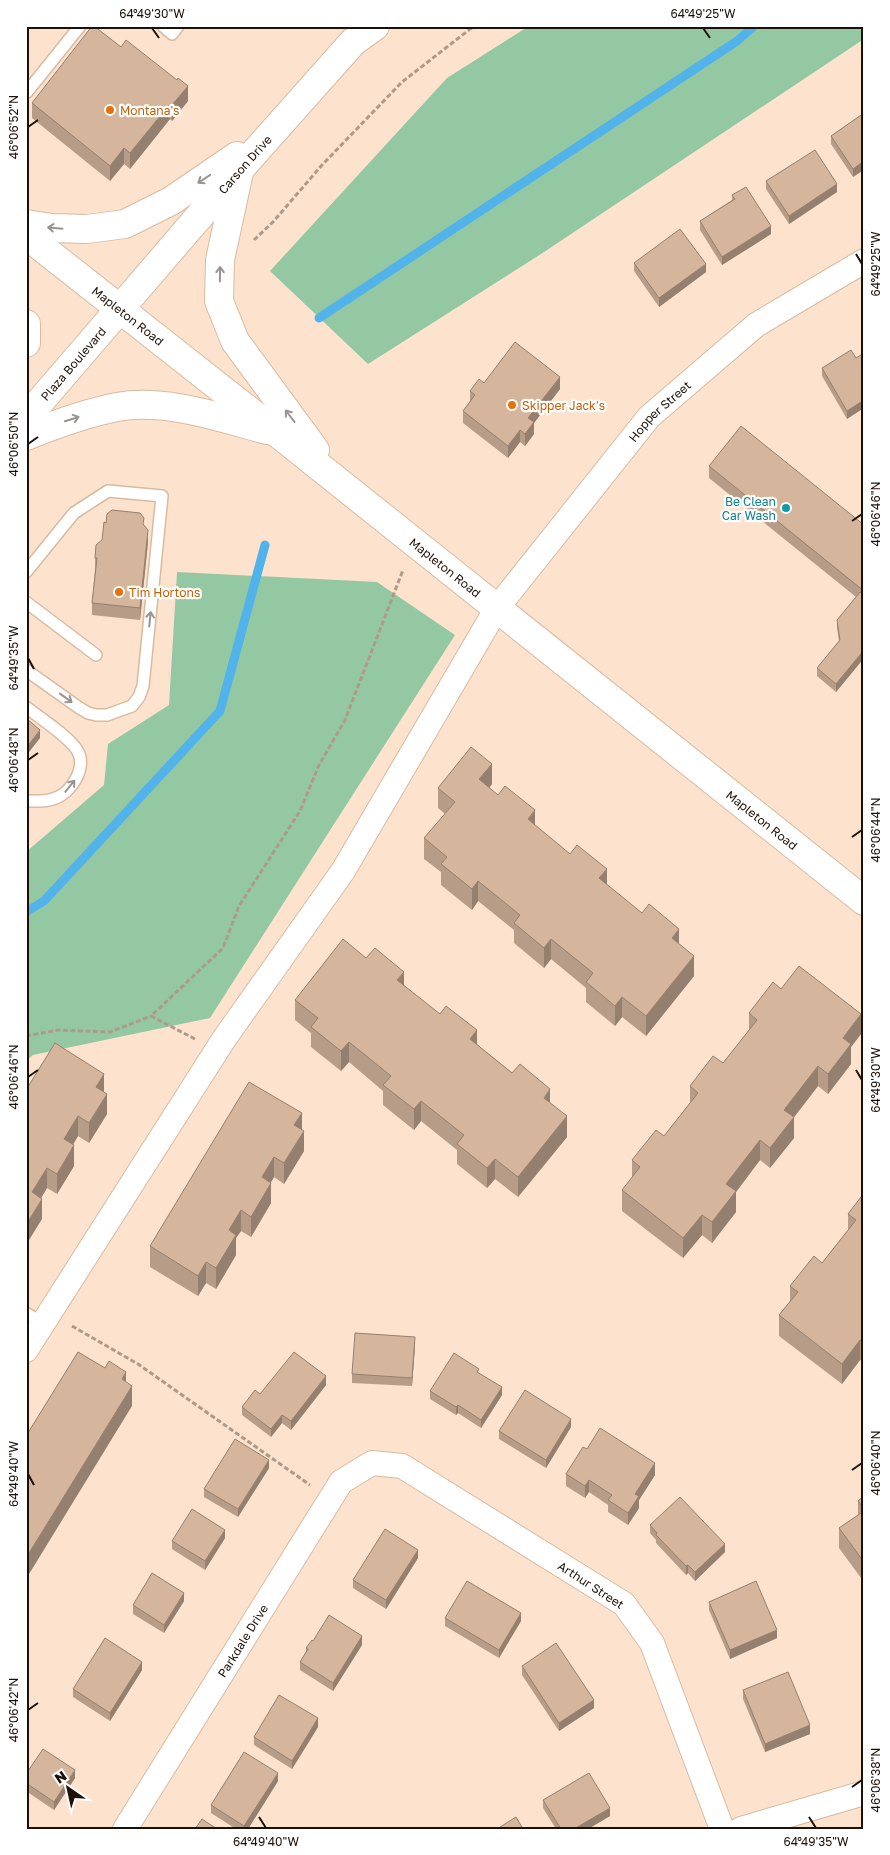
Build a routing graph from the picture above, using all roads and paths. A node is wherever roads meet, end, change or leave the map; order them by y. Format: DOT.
graph roads {
  1 [pos="80,26"];
  2 [pos="163,26"];
  3 [pos="178,26"];
  4 [pos="375,26"];
  5 [pos="474,26"];
  6 [pos="27,92"];
  7 [pos="274,131"];
  8 [pos="240,169"];
  9 [pos="26,224"];
  10 [pos="26,235"];
  11 [pos="252,241"];
  12 [pos="864,261"];
  13 [pos="119,308"];
  14 [pos="26,324"];
  15 [pos="26,343"];
  16 [pos="26,418"];
  17 [pos="276,432"];
  18 [pos="26,436"];
  19 [pos="340,483"];
  20 [pos="414,542"];
  21 [pos="26,572"];
  22 [pos="26,602"];
  23 [pos="497,608"];
  24 [pos="96,655"];
  25 [pos="26,670"];
  26 [pos="26,708"];
  27 [pos="26,801"];
  28 [pos="864,901"];
  29 [pos="151,1016"];
  30 [pos="26,1036"];
  31 [pos="217,1050"];
  32 [pos="40,1316"];
  33 [pos="26,1350"];
  34 [pos="372,1463"];
  35 [pos="331,1499"];
  36 [pos="864,1793"];
  37 [pos="126,1829"];
  38 [pos="722,1829"];
  39 [pos="741,1829"];
  1 -- 6 [label="lane"];
  2 -- 3 [label="lane"];
  4 -- 7 [label="main road, Carson Drive"];
  5 -- 11 [label="path"];
  7 -- 8 [label="main road, Carson Drive"];
  7 -- 9 [label="main road, one-way"];
  8 -- 13 [label="main road, Carson Drive"];
  19 -- 8 [label="main road, one-way"];
  10 -- 13 [label="main road, Mapleton Road"];
  12 -- 23 [label="street, Hopper Street"];
  13 -- 16 [label="main road, Plaza Boulevard"];
  13 -- 17 [label="main road, Mapleton Road"];
  14 -- 15 [label="main road"];
  18 -- 17 [label="main road, one-way"];
  17 -- 19 [label="main road, Mapleton Road"];
  19 -- 20 [label="main road, Mapleton Road"];
  20 -- 23 [label="main road, Mapleton Road"];
  20 -- 29 [label="path"];
  25 -- 21 [label="lane, one-way"];
  22 -- 24 [label="lane"];
  23 -- 28 [label="main road, Mapleton Road"];
  23 -- 31 [label="street, Hopper Street"];
  27 -- 26 [label="lane, one-way"];
  29 -- 30 [label="path"];
  29 -- 31 [label="path"];
  31 -- 32 [label="street, Hopper Street"];
  32 -- 33 [label="street, Hopper Street"];
  32 -- 35 [label="path"];
  34 -- 35 [label="street, Parkdale Drive"];
  34 -- 38 [label="street, Arthur Street"];
  35 -- 37 [label="street, Parkdale Drive"];
  36 -- 39 [label="street"];
}
